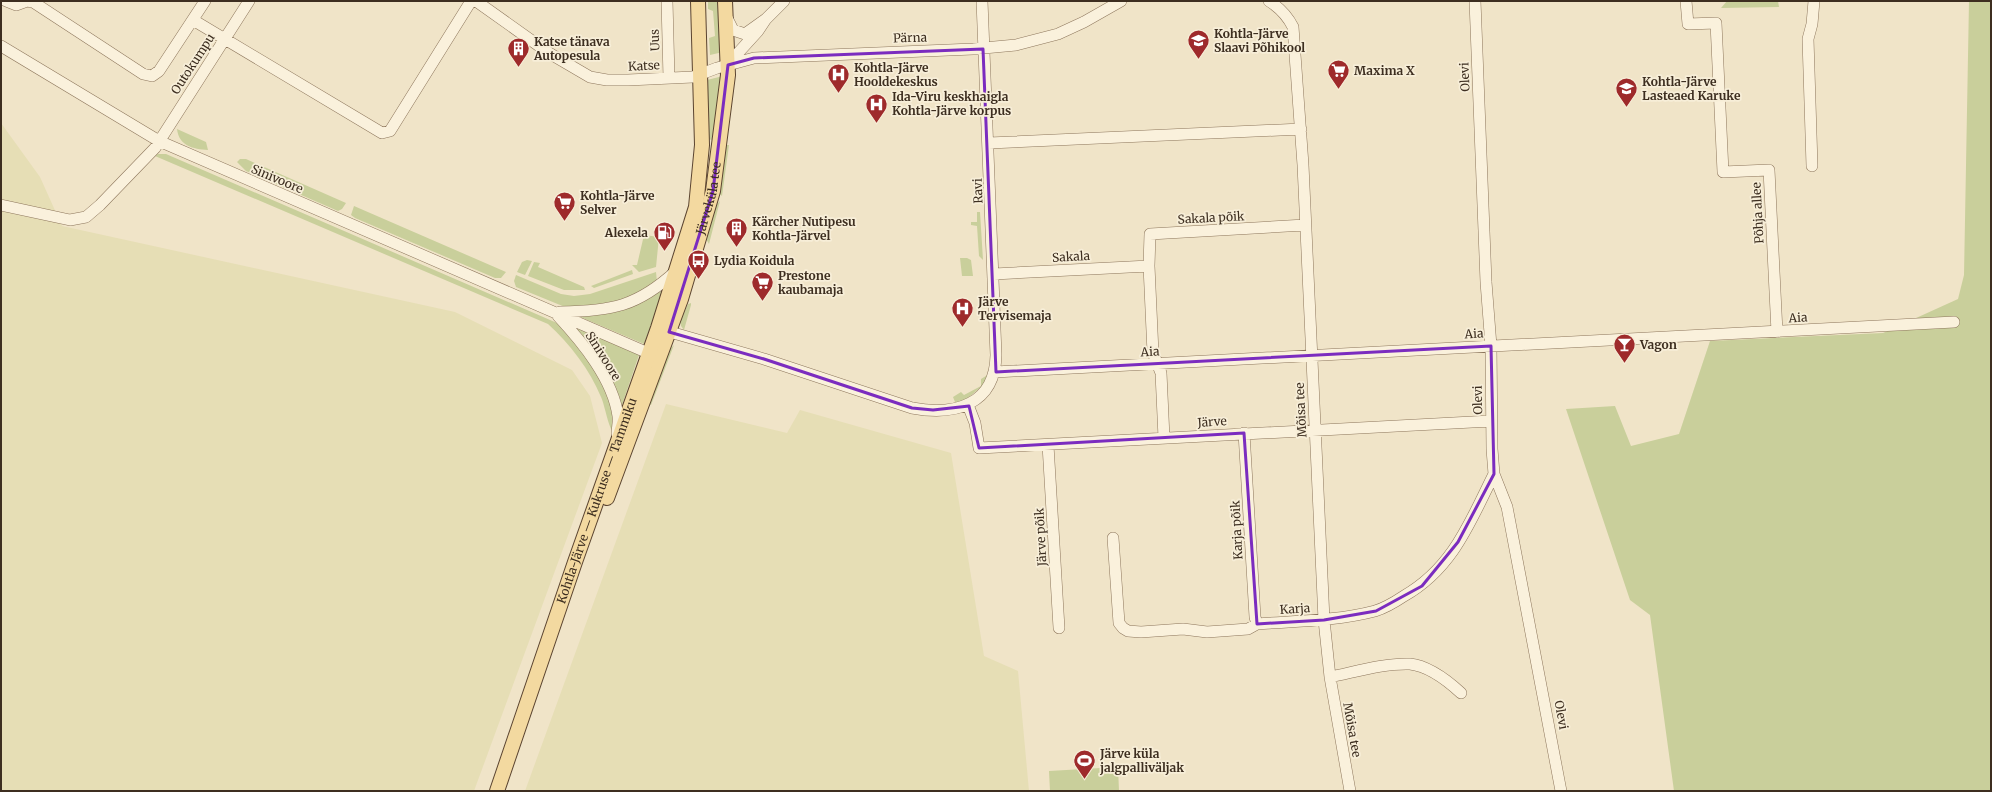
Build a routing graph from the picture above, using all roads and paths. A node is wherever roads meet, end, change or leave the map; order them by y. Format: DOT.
graph roads {
  1 [pos="6,1"];
  2 [pos="205,1"];
  3 [pos="249,1"];
  4 [pos="471,1"];
  5 [pos="476,1"];
  6 [pos="667,1"];
  7 [pos="698,1"];
  8 [pos="784,1"];
  9 [pos="982,1"];
  10 [pos="1121,1"];
  11 [pos="1269,1"];
  12 [pos="1475,1"];
  13 [pos="1686,1"];
  14 [pos="1814,1"];
  15 [pos="725,5"];
  16 [pos="766,19"];
  17 [pos="192,20"];
  18 [pos="226,39"];
  19 [pos="1,46"];
  20 [pos="983,49"];
  21 [pos="728,65"];
  22 [pos="697,76"];
  23 [pos="669,78"];
  24 [pos="1301,129"];
  25 [pos="159,141"];
  26 [pos="989,143"];
  27 [pos="1812,166"];
  28 [pos="1,205"];
  29 [pos="1305,226"];
  30 [pos="1149,266"];
  31 [pos="676,271"];
  32 [pos="994,274"];
  33 [pos="555,312"];
  34 [pos="1954,322"];
  35 [pos="664,330"];
  36 [pos="1777,332"];
  37 [pos="1491,346"];
  38 [pos="654,355"];
  39 [pos="1311,356"];
  40 [pos="1158,364"];
  41 [pos="644,369"];
  42 [pos="994,376"];
  43 [pos="648,387"];
  44 [pos="968,405"];
  45 [pos="1491,421"];
  46 [pos="1315,429"];
  47 [pos="1244,433"];
  48 [pos="1164,438"];
  49 [pos="616,444"];
  50 [pos="1048,445"];
  51 [pos="1494,474"];
  52 [pos="1113,538"];
  53 [pos="1324,620"];
  54 [pos="1257,624"];
  55 [pos="1059,628"];
  56 [pos="552,634"];
  57 [pos="1330,677"];
  58 [pos="1461,693"];
  59 [pos="497,791"];
  60 [pos="1350,791"];
  61 [pos="1562,791"];
  1 -- 17 [label="street"];
  2 -- 17 [label="street"];
  3 -- 18 [label="street, Outokumpu"];
  4 -- 18 [label="street"];
  5 -- 23 [label="street, Katse"];
  6 -- 23 [label="street, Uus"];
  7 -- 22 [label="main road, Järveküla tee"];
  8 -- 16 [label="street"];
  9 -- 20 [label="street, Ravi"];
  10 -- 20 [label="street, Pärna"];
  11 -- 24 [label="street, Mõisa tee"];
  12 -- 37 [label="street, Olevi"];
  13 -- 36 [label="street, Põhja allee"];
  14 -- 27 [label="street"];
  15 -- 16 [label="street"];
  15 -- 21 [label="main road, Järveküla tee"];
  16 -- 21 [label="street"];
  17 -- 18 [label="street"];
  18 -- 25 [label="street, Outokumpu"];
  19 -- 25 [label="street, Sinivoore"];
  20 -- 21 [label="street, Pärna"];
  20 -- 26 [label="street, Ravi"];
  21 -- 22 [label="street, Pärna"];
  21 -- 35 [label="main road, Järveküla tee"];
  22 -- 23 [label="street, Katse"];
  22 -- 31 [label="main road, Järveküla tee"];
  24 -- 26 [label="street"];
  24 -- 29 [label="street, Mõisa tee"];
  25 -- 28 [label="street, Outokumpu"];
  25 -- 33 [label="street, Sinivoore"];
  26 -- 32 [label="street, Ravi"];
  29 -- 30 [label="street, Sakala põik"];
  29 -- 39 [label="street, Mõisa tee"];
  30 -- 32 [label="street, Sakala"];
  30 -- 40 [label="street"];
  31 -- 33 [label="street, Sinivoore"];
  31 -- 35 [label="main road, Järveküla tee"];
  32 -- 42 [label="street, Ravi"];
  33 -- 38 [label="street, Sinivoore"];
  33 -- 49 [label="street, Sinivoore"];
  34 -- 36 [label="street, Aia"];
  35 -- 38 [label="main road, Järveküla tee"];
  35 -- 44 [label="street"];
  36 -- 37 [label="street, Aia"];
  37 -- 39 [label="street, Aia"];
  37 -- 45 [label="street, Olevi"];
  38 -- 41 [label="main road, Järveküla tee"];
  38 -- 43 [label="main road, Järveküla tee"];
  39 -- 40 [label="street, Aia"];
  39 -- 46 [label="street, Mõisa tee"];
  40 -- 42 [label="street, Aia"];
  40 -- 48 [label="street"];
  41 -- 49 [label="main road, Kohtla-Järve — Kukruse — Tammiku"];
  42 -- 44 [label="street"];
  43 -- 56 [label="main road, Kohtla-Järve — Kukruse — Tammiku"];
  44 -- 50 [label="street, Järve"];
  45 -- 46 [label="street, Järve"];
  45 -- 51 [label="street, Olevi"];
  46 -- 47 [label="street, Järve"];
  46 -- 53 [label="street, Mõisa tee"];
  47 -- 48 [label="street, Järve"];
  47 -- 54 [label="street, Karja põik"];
  48 -- 50 [label="street, Järve"];
  49 -- 56 [label="main road, Kohtla-Järve — Kukruse — Tammiku"];
  50 -- 55 [label="street, Järve põik"];
  51 -- 53 [label="street, Karja"];
  51 -- 61 [label="street, Olevi"];
  52 -- 54 [label="street, Karja"];
  53 -- 54 [label="street, Karja"];
  53 -- 57 [label="street, Mõisa tee"];
  56 -- 59 [label="main road, Kohtla-Järve — Kukruse — Tammiku"];
  57 -- 58 [label="street"];
  57 -- 60 [label="street, Mõisa tee"];
}
